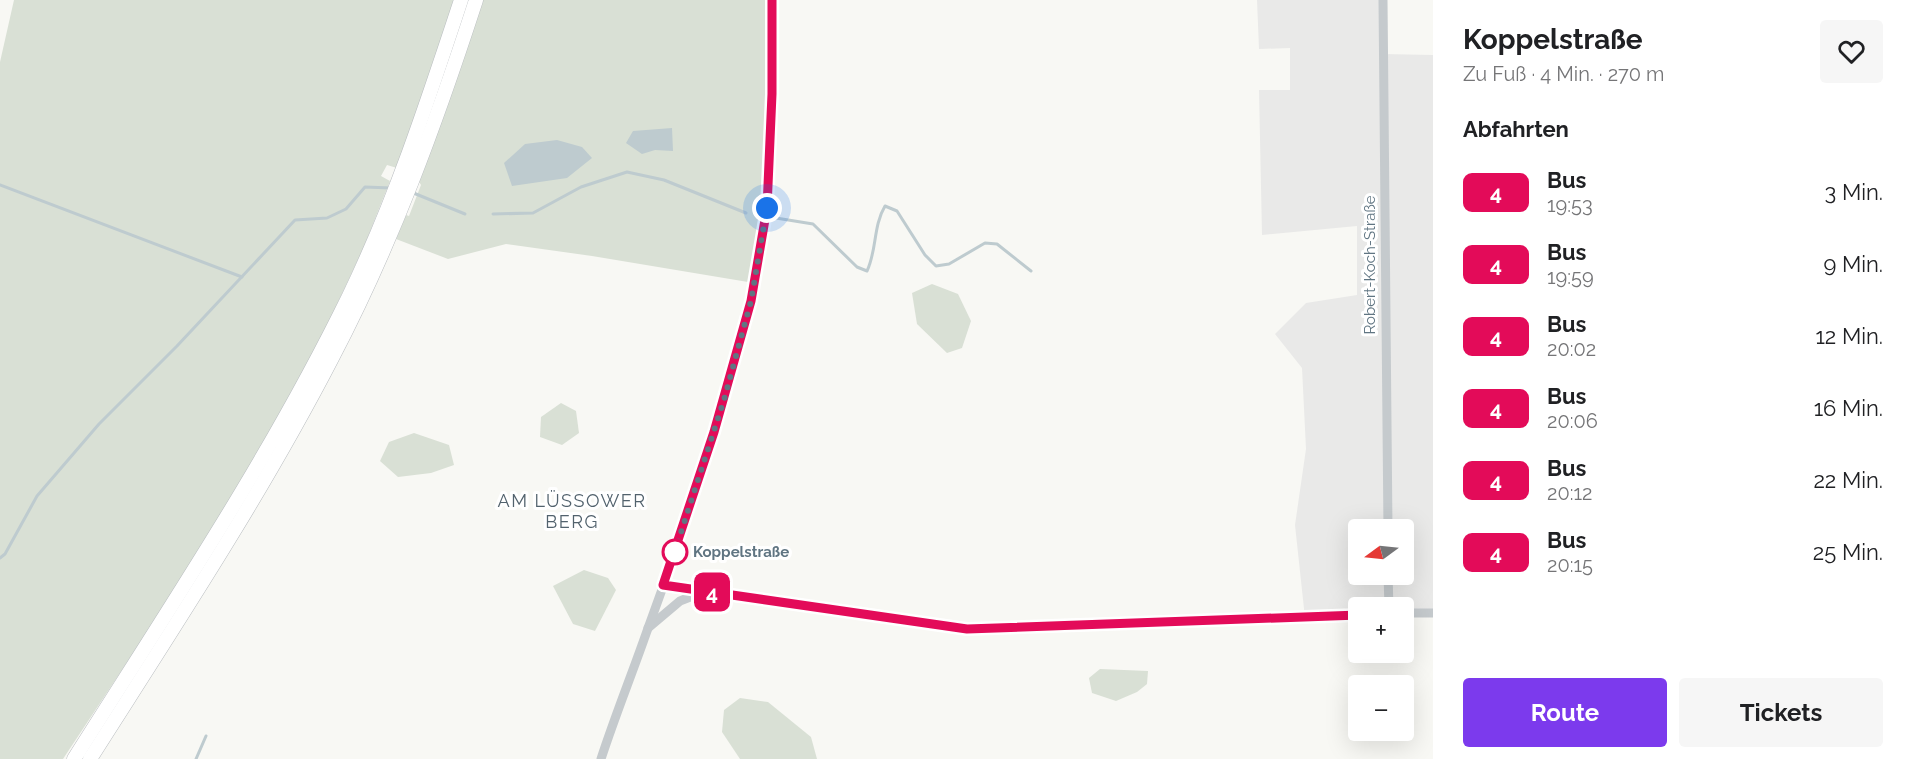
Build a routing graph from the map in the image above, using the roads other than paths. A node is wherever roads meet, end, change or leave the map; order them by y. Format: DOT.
graph roads {
  1 [pos="461,0"];
  2 [pos="476,0"];
  3 [pos="772,0"];
  4 [pos="1383,0"];
  5 [pos="409,173"];
  6 [pos="395,207"];
  7 [pos="1388,519"];
  8 [pos="663,585"];
  9 [pos="705,591"];
  10 [pos="1414,613"];
  11 [pos="1433,613"];
  12 [pos="1348,615"];
  13 [pos="648,628"];
  14 [pos="74,759"];
  15 [pos="90,759"];
  16 [pos="601,759"];
  1 -- 5 [label="highway"];
  2 -- 5 [label="highway"];
  3 -- 8 [label="street"];
  4 -- 7 [label="street, Robert-Koch-Straße"];
  5 -- 6 [label="highway"];
  6 -- 14 [label="highway"];
  6 -- 15 [label="highway"];
  8 -- 9 [label="street"];
  8 -- 13 [label="street"];
  9 -- 12 [label="street"];
  9 -- 13 [label="street"];
  10 -- 11 [label="street"];
  13 -- 16 [label="street"];
}
